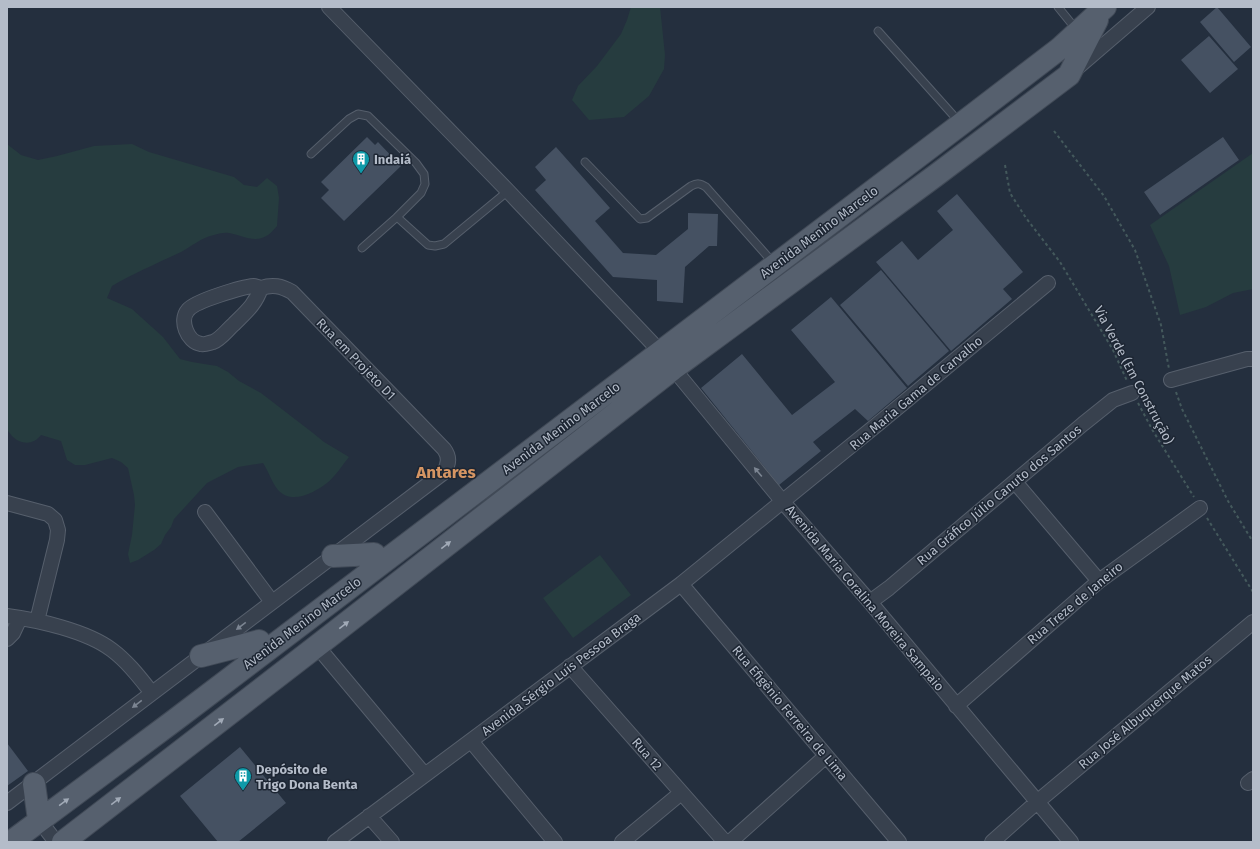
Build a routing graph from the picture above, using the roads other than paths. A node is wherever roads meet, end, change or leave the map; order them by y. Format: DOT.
graph roads {
  1 [pos="1148,7"];
  2 [pos="1099,8"];
  3 [pos="336,9"];
  4 [pos="1064,15"];
  5 [pos="878,31"];
  6 [pos="1069,75"];
  7 [pos="953,115"];
  8 [pos="311,154"];
  9 [pos="586,162"];
  10 [pos="508,191"];
  11 [pos="397,217"];
  12 [pos="362,248"];
  13 [pos="769,258"];
  14 [pos="811,267"];
  15 [pos="1048,283"];
  16 [pos="750,284"];
  17 [pos="261,288"];
  18 [pos="662,355"];
  19 [pos="1253,359"];
  20 [pos="1171,380"];
  21 [pos="1132,393"];
  22 [pos="444,449"];
  23 [pos="1015,482"];
  24 [pos="783,502"];
  25 [pos="7,503"];
  26 [pos="1200,508"];
  27 [pos="205,512"];
  28 [pos="374,554"];
  29 [pos="333,556"];
  30 [pos="1098,581"];
  31 [pos="681,584"];
  32 [pos="272,602"];
  33 [pos="870,602"];
  34 [pos="14,617"];
  35 [pos="37,621"];
  36 [pos="1253,622"];
  37 [pos="7,639"];
  38 [pos="259,641"];
  39 [pos="317,646"];
  40 [pos="201,656"];
  41 [pos="570,666"];
  42 [pos="152,693"];
  43 [pos="956,706"];
  44 [pos="471,741"];
  45 [pos="826,756"];
  46 [pos="424,774"];
  47 [pos="682,793"];
  48 [pos="1037,802"];
  49 [pos="7,803"];
  50 [pos="36,803"];
  51 [pos="369,816"];
  52 [pos="7,826"];
  53 [pos="11,842"];
  54 [pos="56,842"];
  55 [pos="63,842"];
  56 [pos="335,842"];
  57 [pos="392,842"];
  58 [pos="555,842"];
  59 [pos="622,842"];
  60 [pos="725,842"];
  61 [pos="730,842"];
  62 [pos="899,842"];
  63 [pos="992,842"];
  64 [pos="1071,842"];
  1 -- 6 [label="street"];
  2 -- 4 [label="main road, Avenida Menino Marcelo"];
  2 -- 6 [label="main road"];
  2 -- 16 [label="main road, Avenida Menino Marcelo"];
  3 -- 10 [label="street, Avenida Maria Coralina Moreira Sampaio"];
  4 -- 7 [label="main road, Avenida Menino Marcelo"];
  5 -- 7 [label="lane"];
  6 -- 14 [label="main road"];
  7 -- 13 [label="main road, Avenida Menino Marcelo"];
  8 -- 11 [label="lane"];
  9 -- 13 [label="lane"];
  10 -- 11 [label="lane"];
  10 -- 18 [label="street, Avenida Maria Coralina Moreira Sampaio"];
  11 -- 12 [label="lane"];
  13 -- 18 [label="main road, Avenida Menino Marcelo"];
  14 -- 16 [label="main road"];
  14 -- 18 [label="main road"];
  15 -- 24 [label="street, Rua Maria Gama de Carvalho"];
  16 -- 18 [label="main road, Avenida Menino Marcelo"];
  17 -- 17 [label="street, Rua em Projeto D1"];
  17 -- 22 [label="street, Rua em Projeto D1"];
  24 -- 18 [label="street, Avenida Maria Coralina Moreira Sampaio, one-way"];
  18 -- 28 [label="main road, Avenida Menino Marcelo"];
  39 -- 18 [label="main road, one-way"];
  50 -- 18 [label="main road, Avenida Menino Marcelo, one-way"];
  19 -- 20 [label="street"];
  21 -- 23 [label="street, Rua Gráfico Júlio Canuto dos Santos"];
  22 -- 29 [label="street, Avenida Menino Marcelo"];
  23 -- 30 [label="street"];
  23 -- 33 [label="street, Rua Gráfico Júlio Canuto dos Santos"];
  24 -- 31 [label="street, Avenida Sérgio Luís Pessoa Braga"];
  24 -- 33 [label="street, Avenida Maria Coralina Moreira Sampaio"];
  25 -- 35 [label="street"];
  26 -- 30 [label="street, Rua Treze de Janeiro"];
  27 -- 32 [label="street"];
  28 -- 29 [label="main road"];
  28 -- 38 [label="main road, Avenida Menino Marcelo"];
  29 -- 32 [label="street, Avenida Menino Marcelo"];
  30 -- 43 [label="street, Rua Treze de Janeiro"];
  31 -- 41 [label="street, Avenida Sérgio Luís Pessoa Braga"];
  31 -- 45 [label="street, Rua Efigênio Ferreira de Lima"];
  32 -- 40 [label="street, Avenida Menino Marcelo, one-way"];
  33 -- 43 [label="street, Avenida Maria Coralina Moreira Sampaio"];
  34 -- 35 [label="street"];
  34 -- 37 [label="street"];
  35 -- 42 [label="street"];
  36 -- 48 [label="street, Rua José Albuquerque Matos"];
  38 -- 40 [label="main road"];
  38 -- 50 [label="main road, Avenida Menino Marcelo"];
  39 -- 46 [label="street"];
  55 -- 39 [label="main road, one-way"];
  40 -- 42 [label="street, Avenida Menino Marcelo"];
  41 -- 44 [label="street, Avenida Sérgio Luís Pessoa Braga"];
  41 -- 47 [label="street, Rua 12"];
  42 -- 50 [label="street, Avenida Menino Marcelo, one-way"];
  43 -- 48 [label="street, Avenida Maria Coralina Moreira Sampaio"];
  44 -- 46 [label="street, Avenida Sérgio Luís Pessoa Braga"];
  44 -- 58 [label="street"];
  45 -- 61 [label="street"];
  45 -- 62 [label="street, Rua Efigênio Ferreira de Lima"];
  46 -- 51 [label="street, Avenida Sérgio Luís Pessoa Braga"];
  47 -- 59 [label="street"];
  47 -- 60 [label="street, Rua 12"];
  48 -- 63 [label="street, Rua José Albuquerque Matos"];
  48 -- 64 [label="street, Avenida Maria Coralina Moreira Sampaio"];
  49 -- 50 [label="street, Avenida Menino Marcelo"];
  50 -- 52 [label="main road, Avenida Menino Marcelo"];
  50 -- 53 [label="main road, Avenida Menino Marcelo"];
  50 -- 54 [label="street"];
  51 -- 56 [label="street, Avenida Sérgio Luís Pessoa Braga"];
  51 -- 57 [label="street"];
}
